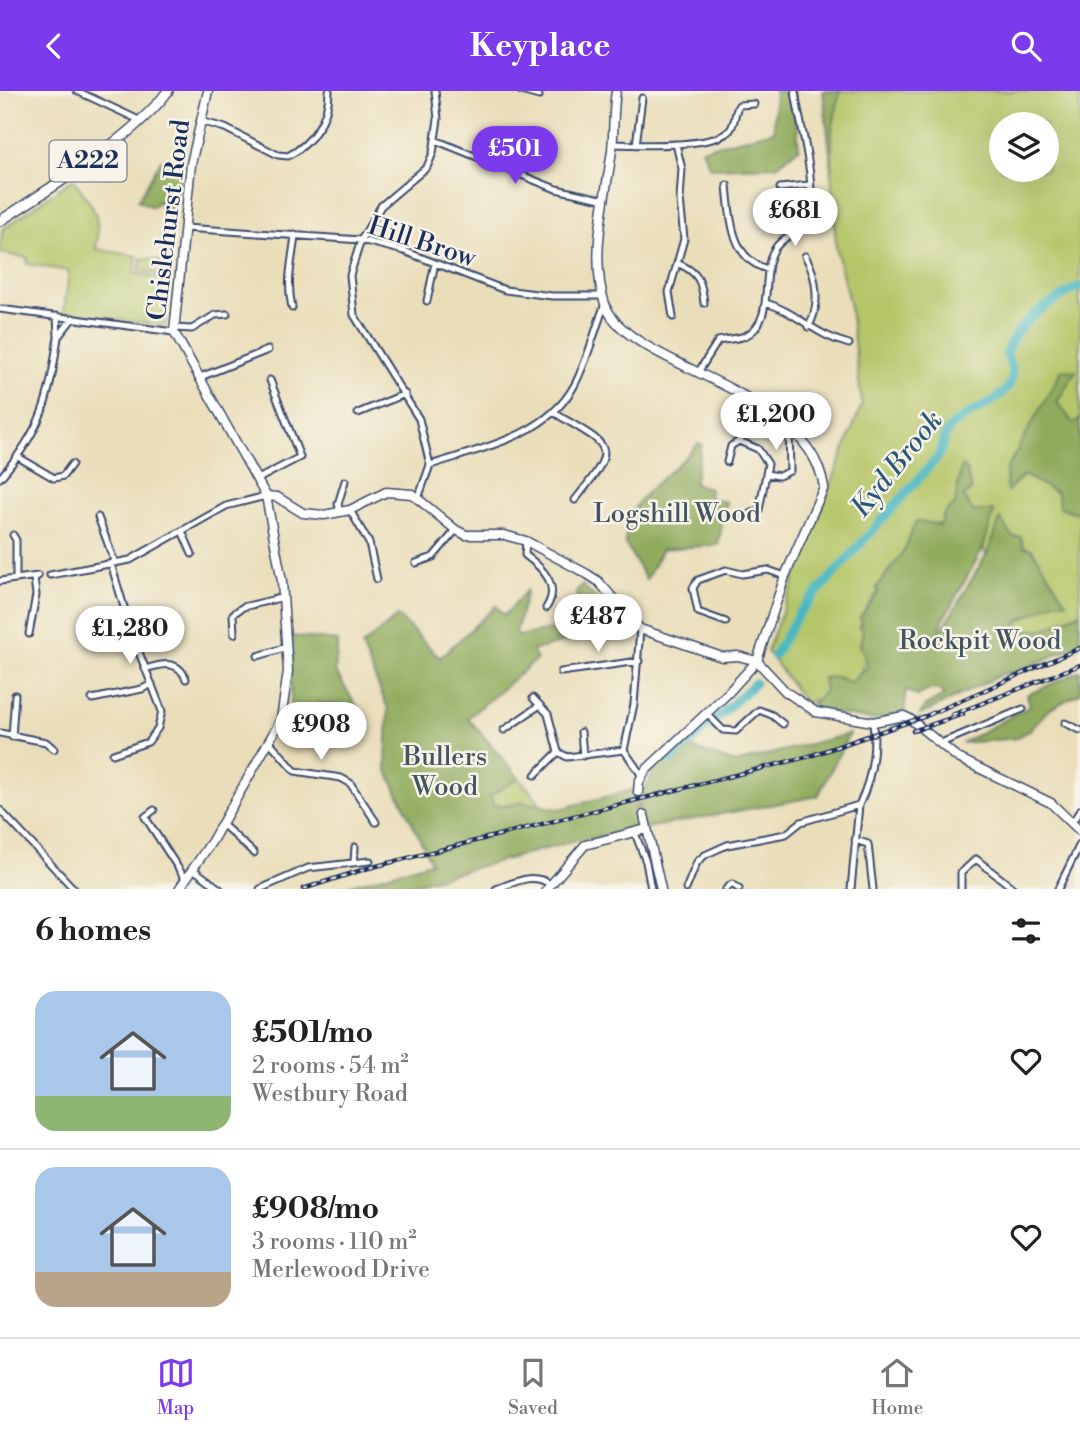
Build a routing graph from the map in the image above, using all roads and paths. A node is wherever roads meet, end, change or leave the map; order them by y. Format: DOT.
graph roads {
  1 [pos="77,91"];
  2 [pos="168,91"];
  3 [pos="208,91"];
  4 [pos="329,91"];
  5 [pos="435,91"];
  6 [pos="521,91"];
  7 [pos="616,91"];
  8 [pos="795,91"];
  9 [pos="539,96"];
  10 [pos="642,98"];
  11 [pos="754,104"];
  12 [pos="139,120"];
  13 [pos="200,121"];
  14 [pos="435,140"];
  15 [pos="612,144"];
  16 [pos="676,144"];
  17 [pos="636,145"];
  18 [pos="727,185"];
  19 [pos="809,185"];
  20 [pos="780,188"];
  21 [pos="605,200"];
  22 [pos="0,221"];
  23 [pos="185,228"];
  24 [pos="295,235"];
  25 [pos="360,240"];
  26 [pos="805,255"];
  27 [pos="435,263"];
  28 [pos="679,264"];
  29 [pos="767,269"];
  30 [pos="427,300"];
  31 [pos="604,300"];
  32 [pos="704,303"];
  33 [pos="766,303"];
  34 [pos="292,308"];
  35 [pos="0,309"];
  36 [pos="227,314"];
  37 [pos="57,316"];
  38 [pos="600,316"];
  39 [pos="610,316"];
  40 [pos="673,317"];
  41 [pos="73,318"];
  42 [pos="808,327"];
  43 [pos="174,330"];
  44 [pos="58,337"];
  45 [pos="849,344"];
  46 [pos="268,350"];
  47 [pos="699,371"];
  48 [pos="198,379"];
  49 [pos="270,380"];
  50 [pos="405,394"];
  51 [pos="553,412"];
  52 [pos="358,413"];
  53 [pos="789,429"];
  54 [pos="18,457"];
  55 [pos="727,462"];
  56 [pos="72,464"];
  57 [pos="430,465"];
  58 [pos="766,474"];
  59 [pos="0,478"];
  60 [pos="258,479"];
  61 [pos="345,481"];
  62 [pos="343,488"];
  63 [pos="350,490"];
  64 [pos="266,496"];
  65 [pos="419,496"];
  66 [pos="575,500"];
  67 [pos="350,510"];
  68 [pos="340,512"];
  69 [pos="99,517"];
  70 [pos="743,517"];
  71 [pos="456,530"];
  72 [pos="182,531"];
  73 [pos="13,535"];
  74 [pos="526,541"];
  75 [pos="191,554"];
  76 [pos="113,563"];
  77 [pos="416,563"];
  78 [pos="50,575"];
  79 [pos="785,576"];
  80 [pos="16,579"];
  81 [pos="377,579"];
  82 [pos="0,581"];
  83 [pos="284,597"];
  84 [pos="550,606"];
  85 [pos="166,612"];
  86 [pos="726,622"];
  87 [pos="129,624"];
  88 [pos="640,629"];
  89 [pos="234,633"];
  90 [pos="29,634"];
  91 [pos="81,635"];
  92 [pos="133,637"];
  93 [pos="287,647"];
  94 [pos="258,656"];
  95 [pos="639,661"];
  96 [pos="757,661"];
  97 [pos="145,669"];
  98 [pos="561,672"];
  99 [pos="186,678"];
  100 [pos="152,684"];
  101 [pos="15,695"];
  102 [pos="533,698"];
  103 [pos="92,699"];
  104 [pos="540,705"];
  105 [pos="1023,709"];
  106 [pos="706,713"];
  107 [pos="873,722"];
  108 [pos="1065,723"];
  109 [pos="783,724"];
  110 [pos="504,730"];
  111 [pos="1080,730"];
  112 [pos="581,732"];
  113 [pos="0,733"];
  114 [pos="12,737"];
  115 [pos="269,741"];
  116 [pos="942,743"];
  117 [pos="54,749"];
  118 [pos="624,750"];
  119 [pos="558,752"];
  120 [pos="113,754"];
  121 [pos="583,756"];
  122 [pos="536,775"];
  123 [pos="642,776"];
  124 [pos="638,792"];
  125 [pos="859,805"];
  126 [pos="0,810"];
  127 [pos="154,810"];
  128 [pos="1080,810"];
  129 [pos="644,815"];
  130 [pos="376,822"];
  131 [pos="1072,823"];
  132 [pos="222,824"];
  133 [pos="646,829"];
  134 [pos="1080,831"];
  135 [pos="635,833"];
  136 [pos="855,839"];
  137 [pos="1080,844"];
  138 [pos="355,847"];
  139 [pos="254,853"];
  140 [pos="370,861"];
  141 [pos="354,862"];
  142 [pos="193,869"];
  143 [pos="186,880"];
  144 [pos="548,887"];
  145 [pos="74,889"];
  146 [pos="179,889"];
  147 [pos="220,889"];
  148 [pos="260,889"];
  149 [pos="496,889"];
  150 [pos="651,889"];
  151 [pos="661,889"];
  152 [pos="686,889"];
  153 [pos="726,889"];
  154 [pos="739,889"];
  155 [pos="851,889"];
  156 [pos="873,889"];
  157 [pos="961,889"];
  158 [pos="1014,889"];
  159 [pos="1058,889"];
  1 -- 12 [label="street"];
  2 -- 12 [label="main road, A222"];
  3 -- 13 [label="street, Chislehurst Road"];
  4 -- 13 [label="street"];
  5 -- 14 [label="street"];
  6 -- 9 [label="street"];
  7 -- 15 [label="street"];
  8 -- 19 [label="street"];
  10 -- 17 [label="street"];
  11 -- 16 [label="street"];
  12 -- 22 [label="main road, A222"];
  13 -- 23 [label="street, Chislehurst Road"];
  14 -- 21 [label="street"];
  14 -- 25 [label="street"];
  15 -- 17 [label="street"];
  15 -- 21 [label="street"];
  16 -- 17 [label="street"];
  16 -- 28 [label="street"];
  18 -- 29 [label="street"];
  19 -- 20 [label="street"];
  19 -- 29 [label="street"];
  21 -- 31 [label="street"];
  23 -- 24 [label="street, Hill Brow"];
  23 -- 43 [label="street, Chislehurst Road"];
  24 -- 25 [label="street, Hill Brow"];
  24 -- 34 [label="street"];
  25 -- 27 [label="street, Hill Brow"];
  25 -- 50 [label="street"];
  26 -- 42 [label="street"];
  27 -- 30 [label="street"];
  27 -- 31 [label="street, Hill Brow"];
  28 -- 32 [label="street"];
  28 -- 40 [label="street"];
  29 -- 33 [label="street"];
  31 -- 38 [label="street"];
  31 -- 39 [label="street"];
  33 -- 42 [label="street"];
  33 -- 47 [label="street"];
  35 -- 37 [label="street"];
  36 -- 43 [label="street"];
  37 -- 41 [label="street"];
  37 -- 44 [label="street"];
  38 -- 39 [label="street"];
  38 -- 51 [label="street"];
  39 -- 47 [label="street"];
  41 -- 43 [label="street"];
  41 -- 44 [label="street"];
  42 -- 45 [label="street"];
  43 -- 48 [label="street, Chislehurst Road"];
  44 -- 54 [label="street"];
  46 -- 48 [label="street"];
  47 -- 53 [label="street"];
  48 -- 60 [label="street, Chislehurst Road"];
  49 -- 60 [label="street"];
  50 -- 52 [label="street"];
  50 -- 57 [label="street"];
  51 -- 57 [label="street"];
  51 -- 66 [label="street"];
  53 -- 58 [label="street"];
  53 -- 79 [label="street"];
  54 -- 56 [label="street"];
  54 -- 59 [label="street"];
  55 -- 58 [label="street"];
  57 -- 65 [label="street"];
  58 -- 70 [label="street"];
  60 -- 64 [label="street, Chislehurst Road"];
  61 -- 62 [label="street"];
  62 -- 63 [label="street"];
  62 -- 68 [label="street"];
  64 -- 68 [label="street"];
  64 -- 72 [label="street"];
  64 -- 83 [label="street, Chislehurst Road"];
  65 -- 67 [label="street"];
  65 -- 71 [label="street"];
  67 -- 68 [label="street"];
  67 -- 81 [label="street"];
  69 -- 76 [label="street"];
  71 -- 74 [label="street"];
  71 -- 77 [label="street"];
  72 -- 75 [label="street"];
  72 -- 76 [label="street"];
  73 -- 80 [label="street"];
  74 -- 84 [label="street"];
  74 -- 88 [label="street"];
  76 -- 78 [label="street"];
  76 -- 87 [label="street"];
  79 -- 86 [label="street"];
  79 -- 96 [label="street"];
  80 -- 82 [label="street"];
  80 -- 90 [label="street"];
  83 -- 89 [label="street"];
  83 -- 93 [label="street, Chislehurst Road"];
  85 -- 87 [label="street"];
  87 -- 92 [label="street"];
  88 -- 95 [label="street"];
  88 -- 96 [label="street"];
  91 -- 92 [label="street"];
  92 -- 97 [label="street"];
  93 -- 94 [label="street"];
  93 -- 115 [label="street, Chislehurst Road"];
  95 -- 98 [label="street"];
  95 -- 118 [label="street"];
  96 -- 106 [label="street"];
  96 -- 107 [label="street"];
  97 -- 99 [label="street"];
  97 -- 100 [label="street"];
  100 -- 103 [label="street"];
  100 -- 120 [label="street"];
  101 -- 114 [label="street"];
  102 -- 104 [label="street"];
  104 -- 110 [label="street"];
  104 -- 119 [label="street"];
  105 -- 116 [label="street"];
  106 -- 109 [label="street"];
  106 -- 123 [label="street"];
  107 -- 116 [label="street"];
  107 -- 125 [label="street"];
  108 -- 111 [label="street"];
  112 -- 121 [label="street"];
  113 -- 114 [label="street"];
  114 -- 117 [label="street"];
  115 -- 130 [label="street"];
  115 -- 132 [label="street, Chislehurst Road"];
  116 -- 131 [label="street"];
  118 -- 121 [label="street"];
  118 -- 123 [label="street"];
  119 -- 121 [label="street"];
  119 -- 122 [label="street"];
  123 -- 124 [label="street"];
  125 -- 136 [label="street"];
  125 -- 152 [label="street"];
  126 -- 145 [label="street"];
  127 -- 143 [label="street"];
  128 -- 131 [label="street"];
  129 -- 133 [label="street"];
  131 -- 134 [label="street"];
  132 -- 139 [label="street"];
  132 -- 142 [label="street, Chislehurst Road"];
  133 -- 135 [label="street"];
  133 -- 151 [label="street"];
  135 -- 144 [label="street"];
  135 -- 150 [label="street"];
  136 -- 155 [label="street"];
  136 -- 156 [label="street"];
  137 -- 159 [label="street"];
  138 -- 141 [label="street"];
  140 -- 141 [label="street"];
  141 -- 148 [label="street"];
  142 -- 143 [label="street, Chislehurst Road"];
  142 -- 147 [label="street"];
  143 -- 146 [label="street, Chislehurst Road"];
  144 -- 149 [label="street"];
  153 -- 154 [label="street"];
  157 -- 158 [label="street"];
}
